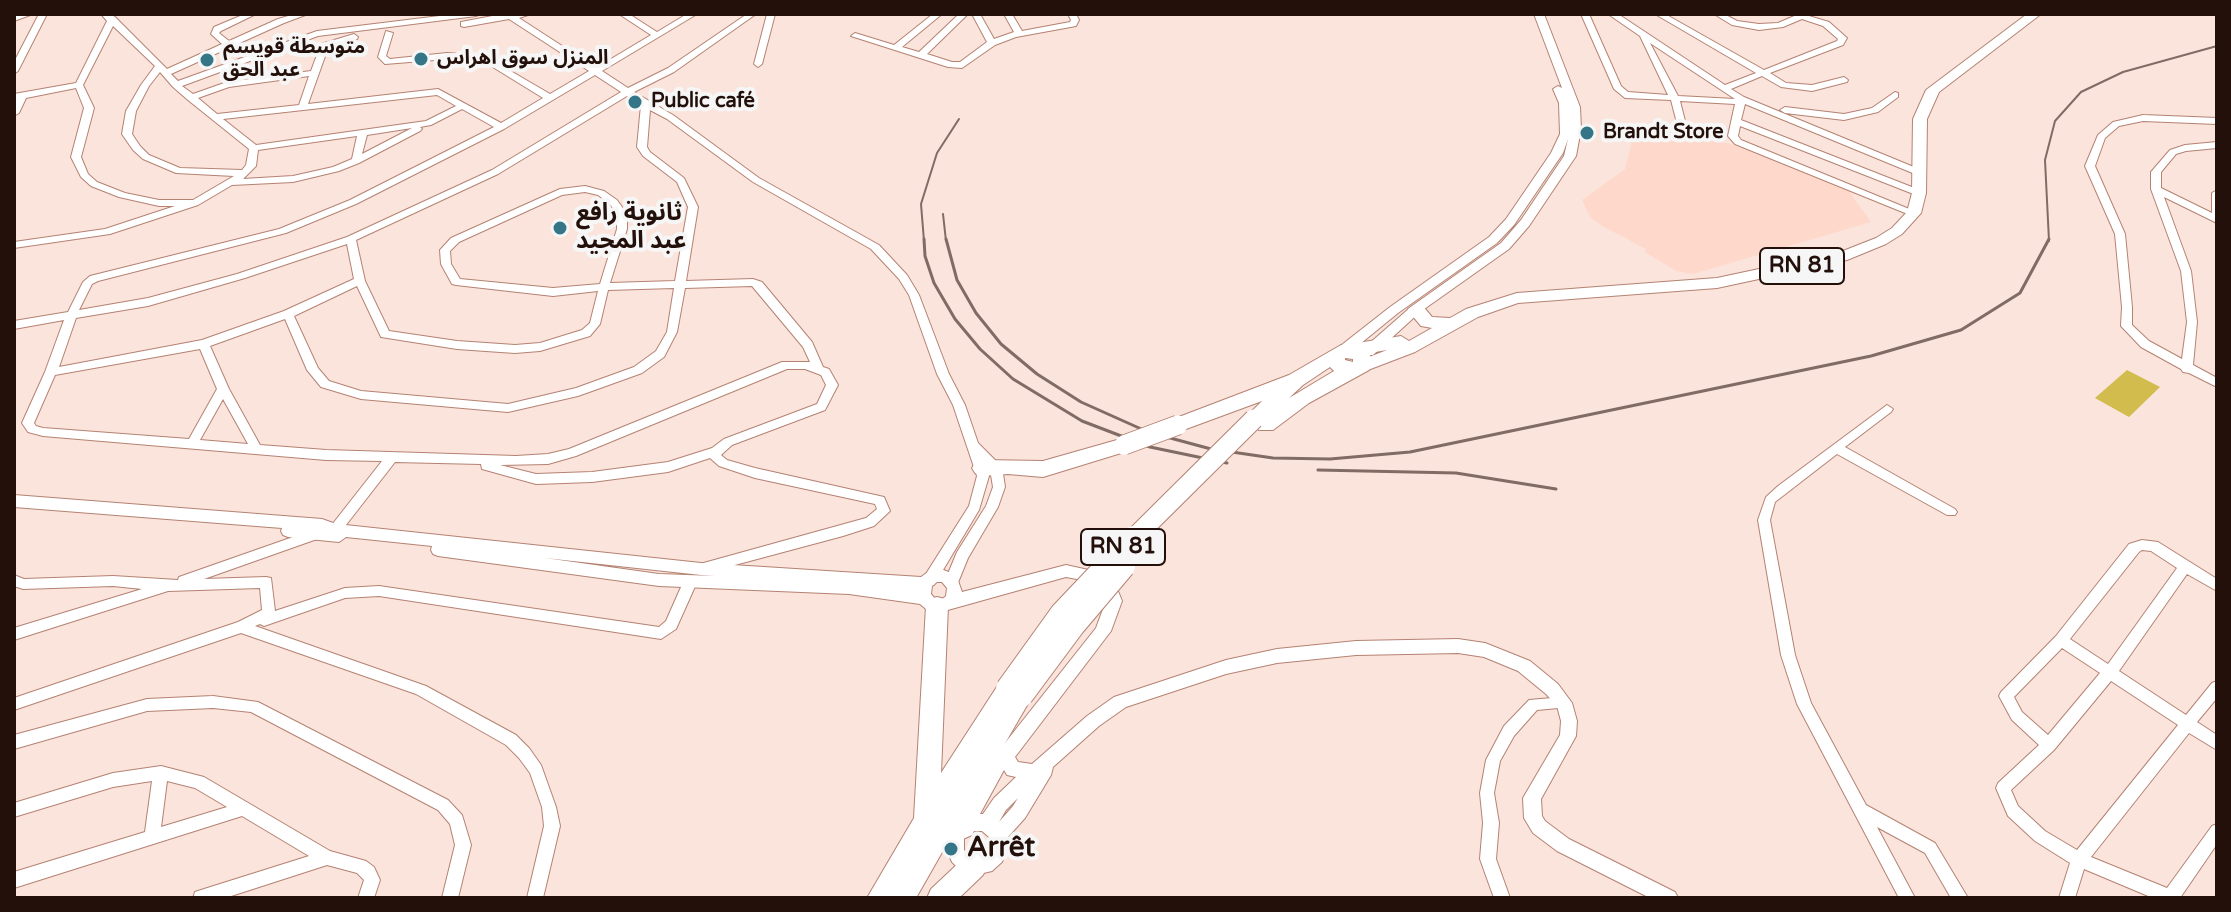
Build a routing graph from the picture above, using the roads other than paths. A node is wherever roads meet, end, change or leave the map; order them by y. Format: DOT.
graph roads {
  1 [pos="29,14"];
  2 [pos="43,14"];
  3 [pos="252,14"];
  4 [pos="304,14"];
  5 [pos="476,14"];
  6 [pos="527,14"];
  7 [pos="623,14"];
  8 [pos="693,14"];
  9 [pos="752,14"];
  10 [pos="771,14"];
  11 [pos="938,14"];
  12 [pos="964,14"];
  13 [pos="976,14"];
  14 [pos="1008,14"];
  15 [pos="1072,14"];
  16 [pos="1530,14"];
  17 [pos="1539,14"];
  18 [pos="1585,14"];
  19 [pos="1612,14"];
  20 [pos="1659,14"];
  21 [pos="1718,14"];
  22 [pos="2035,14"];
  23 [pos="1803,15"];
  24 [pos="509,16"];
  25 [pos="108,17"];
  26 [pos="14,19"];
  27 [pos="389,33"];
  28 [pos="1019,33"];
  29 [pos="1641,33"];
  30 [pos="656,35"];
  31 [pos="855,36"];
  32 [pos="992,43"];
  33 [pos="228,45"];
  34 [pos="895,48"];
  35 [pos="921,55"];
  36 [pos="758,64"];
  37 [pos="163,69"];
  38 [pos="14,71"];
  39 [pos="596,72"];
  40 [pos="314,73"];
  41 [pos="1761,74"];
  42 [pos="1844,80"];
  43 [pos="79,85"];
  44 [pos="176,85"];
  45 [pos="1725,88"];
  46 [pos="627,92"];
  47 [pos="1895,95"];
  48 [pos="18,96"];
  49 [pos="191,98"];
  50 [pos="551,99"];
  51 [pos="1675,99"];
  52 [pos="1740,100"];
  53 [pos="646,104"];
  54 [pos="303,106"];
  55 [pos="462,106"];
  56 [pos="1758,106"];
  57 [pos="14,113"];
  58 [pos="214,117"];
  59 [pos="1736,121"];
  60 [pos="2217,121"];
  61 [pos="428,123"];
  62 [pos="501,127"];
  63 [pos="1682,129"];
  64 [pos="362,134"];
  65 [pos="2217,145"];
  66 [pos="254,148"];
  67 [pos="356,161"];
  68 [pos="1918,172"];
  69 [pos="245,173"];
  70 [pos="233,182"];
  71 [pos="2156,189"];
  72 [pos="1919,193"];
  73 [pos="2217,193"];
  74 [pos="195,203"];
  75 [pos="1914,213"];
  76 [pos="2217,218"];
  77 [pos="351,239"];
  78 [pos="14,245"];
  79 [pos="360,281"];
  80 [pos="681,284"];
  81 [pos="604,287"];
  82 [pos="1416,309"];
  83 [pos="288,314"];
  84 [pos="71,316"];
  85 [pos="1452,324"];
  86 [pos="14,325"];
  87 [pos="204,344"];
  88 [pos="1354,356"];
  89 [pos="818,368"];
  90 [pos="2187,369"];
  91 [pos="51,372"];
  92 [pos="1296,380"];
  93 [pos="2217,383"];
  94 [pos="223,389"];
  95 [pos="1887,409"];
  96 [pos="1260,422"];
  97 [pos="193,443"];
  98 [pos="256,448"];
  99 [pos="1836,448"];
  100 [pos="716,451"];
  101 [pos="392,457"];
  102 [pos="475,462"];
  103 [pos="989,467"];
  104 [pos="14,501"];
  105 [pos="14,510"];
  106 [pos="1951,512"];
  107 [pos="335,530"];
  108 [pos="313,535"];
  109 [pos="2186,566"];
  110 [pos="701,569"];
  111 [pos="14,580"];
  112 [pos="690,582"];
  113 [pos="954,583"];
  114 [pos="1007,585"];
  115 [pos="171,586"];
  116 [pos="2217,586"];
  117 [pos="932,594"];
  118 [pos="241,627"];
  119 [pos="14,634"];
  120 [pos="2061,640"];
  121 [pos="2109,673"];
  122 [pos="2217,687"];
  123 [pos="1015,692"];
  124 [pos="1564,703"];
  125 [pos="14,704"];
  126 [pos="2189,725"];
  127 [pos="14,742"];
  128 [pos="2217,743"];
  129 [pos="2049,745"];
  130 [pos="1005,756"];
  131 [pos="1051,758"];
  132 [pos="1035,772"];
  133 [pos="161,773"];
  134 [pos="958,799"];
  135 [pos="245,808"];
  136 [pos="14,810"];
  137 [pos="1863,811"];
  138 [pos="926,821"];
  139 [pos="980,827"];
  140 [pos="2217,831"];
  141 [pos="152,837"];
  142 [pos="327,858"];
  143 [pos="2079,860"];
  144 [pos="974,866"];
  145 [pos="14,880"];
  146 [pos="201,898"];
  147 [pos="366,898"];
  148 [pos="450,898"];
  149 [pos="535,898"];
  150 [pos="880,898"];
  151 [pos="901,898"];
  152 [pos="940,898"];
  153 [pos="1502,898"];
  154 [pos="1669,898"];
  155 [pos="1907,898"];
  156 [pos="1960,898"];
  157 [pos="2067,898"];
  158 [pos="2171,898"];
  1 -- 26 [label="street"];
  2 -- 38 [label="street"];
  3 -- 33 [label="street"];
  4 -- 33 [label="street"];
  5 -- 44 [label="street"];
  6 -- 24 [label="street"];
  7 -- 30 [label="street"];
  8 -- 30 [label="street"];
  9 -- 46 [label="street"];
  10 -- 36 [label="street"];
  11 -- 34 [label="street"];
  12 -- 35 [label="street"];
  13 -- 32 [label="street"];
  14 -- 28 [label="street"];
  15 -- 28 [label="street"];
  16 -- 88 [label="street"];
  17 -- 82 [label="street"];
  18 -- 51 [label="street"];
  19 -- 29 [label="street"];
  20 -- 41 [label="street"];
  21 -- 23 [label="street"];
  22 -- 68 [label="main road"];
  23 -- 41 [label="street"];
  24 -- 27 [label="street"];
  24 -- 39 [label="street"];
  25 -- 37 [label="street"];
  25 -- 43 [label="street"];
  27 -- 40 [label="street"];
  27 -- 50 [label="street"];
  28 -- 32 [label="street"];
  29 -- 45 [label="street"];
  29 -- 51 [label="street"];
  30 -- 39 [label="street"];
  31 -- 34 [label="street"];
  32 -- 35 [label="street"];
  33 -- 37 [label="street"];
  34 -- 35 [label="street"];
  37 -- 44 [label="street"];
  37 -- 69 [label="street"];
  39 -- 46 [label="street"];
  39 -- 50 [label="street"];
  40 -- 49 [label="street"];
  40 -- 54 [label="street"];
  41 -- 42 [label="street"];
  41 -- 45 [label="street"];
  43 -- 48 [label="street"];
  43 -- 74 [label="street"];
  44 -- 49 [label="street"];
  45 -- 52 [label="street"];
  46 -- 53 [label="street"];
  46 -- 77 [label="street"];
  47 -- 56 [label="street"];
  48 -- 57 [label="street"];
  49 -- 58 [label="street"];
  50 -- 62 [label="street"];
  51 -- 52 [label="street"];
  51 -- 63 [label="street"];
  52 -- 56 [label="street"];
  52 -- 59 [label="street"];
  53 -- 80 [label="street"];
  53 -- 103 [label="street"];
  54 -- 55 [label="street"];
  54 -- 58 [label="street"];
  55 -- 61 [label="street"];
  55 -- 62 [label="street"];
  56 -- 68 [label="street"];
  58 -- 66 [label="street"];
  59 -- 72 [label="street"];
  59 -- 75 [label="street"];
  60 -- 90 [label="street"];
  61 -- 64 [label="street"];
  61 -- 67 [label="street"];
  62 -- 84 [label="street"];
  64 -- 66 [label="street"];
  64 -- 67 [label="street"];
  65 -- 71 [label="street"];
  66 -- 69 [label="street"];
  67 -- 70 [label="street"];
  68 -- 72 [label="main road"];
  69 -- 70 [label="street"];
  70 -- 74 [label="street"];
  71 -- 76 [label="street"];
  71 -- 90 [label="street"];
  72 -- 75 [label="main road"];
  73 -- 76 [label="street"];
  74 -- 78 [label="street"];
  75 -- 85 [label="main road, RN 81"];
  77 -- 79 [label="street"];
  77 -- 84 [label="street"];
  79 -- 81 [label="street"];
  79 -- 83 [label="street"];
  80 -- 81 [label="street"];
  80 -- 83 [label="street"];
  80 -- 89 [label="street"];
  81 -- 81 [label="street"];
  82 -- 85 [label="main road"];
  82 -- 88 [label="street"];
  83 -- 87 [label="street"];
  84 -- 86 [label="street"];
  84 -- 91 [label="street"];
  85 -- 88 [label="main road, RN 81"];
  87 -- 91 [label="street"];
  87 -- 94 [label="street"];
  88 -- 92 [label="highway, RN 81"];
  88 -- 96 [label="highway, RN 81"];
  89 -- 100 [label="street"];
  89 -- 102 [label="street"];
  90 -- 93 [label="street"];
  91 -- 97 [label="street"];
  92 -- 96 [label="highway, RN 81"];
  92 -- 103 [label="highway, bridge"];
  94 -- 97 [label="street"];
  94 -- 98 [label="street"];
  95 -- 99 [label="street"];
  96 -- 123 [label="highway, RN 81, bridge"];
  97 -- 98 [label="street"];
  98 -- 101 [label="street"];
  99 -- 106 [label="street"];
  99 -- 137 [label="street"];
  100 -- 102 [label="street"];
  100 -- 110 [label="street"];
  101 -- 102 [label="street"];
  101 -- 107 [label="street"];
  103 -- 113 [label="street"];
  103 -- 117 [label="street"];
  104 -- 107 [label="street"];
  105 -- 108 [label="street"];
  107 -- 110 [label="street"];
  108 -- 112 [label="street"];
  108 -- 115 [label="street"];
  109 -- 116 [label="street"];
  109 -- 120 [label="street"];
  109 -- 121 [label="street"];
  110 -- 117 [label="street"];
  111 -- 115 [label="street"];
  112 -- 117 [label="street"];
  112 -- 118 [label="street"];
  113 -- 114 [label="street"];
  113 -- 117 [label="street"];
  113 -- 117 [label="street"];
  114 -- 117 [label="street"];
  114 -- 130 [label="street"];
  115 -- 118 [label="street"];
  115 -- 119 [label="street"];
  117 -- 138 [label="highway"];
  118 -- 125 [label="street"];
  118 -- 149 [label="street"];
  120 -- 121 [label="street"];
  120 -- 129 [label="street"];
  121 -- 126 [label="street"];
  121 -- 129 [label="street"];
  122 -- 126 [label="street"];
  123 -- 134 [label="highway, RN 81"];
  123 -- 138 [label="highway, RN 81"];
  124 -- 131 [label="street"];
  124 -- 153 [label="street"];
  124 -- 154 [label="street"];
  126 -- 128 [label="street"];
  126 -- 143 [label="street"];
  127 -- 148 [label="street"];
  129 -- 143 [label="street"];
  130 -- 132 [label="street"];
  130 -- 139 [label="street"];
  131 -- 132 [label="street"];
  131 -- 139 [label="street"];
  132 -- 139 [label="street"];
  133 -- 135 [label="street"];
  133 -- 136 [label="street"];
  133 -- 141 [label="street"];
  134 -- 139 [label="highway"];
  134 -- 151 [label="highway, RN 81"];
  135 -- 141 [label="street"];
  135 -- 142 [label="street"];
  137 -- 155 [label="street"];
  137 -- 156 [label="street"];
  138 -- 150 [label="highway, RN 81"];
  139 -- 144 [label="street"];
  139 -- 144 [label="street"];
  140 -- 158 [label="street"];
  141 -- 145 [label="street"];
  142 -- 146 [label="street"];
  142 -- 147 [label="street"];
  143 -- 157 [label="street"];
  143 -- 158 [label="street"];
  144 -- 152 [label="highway"];
}
